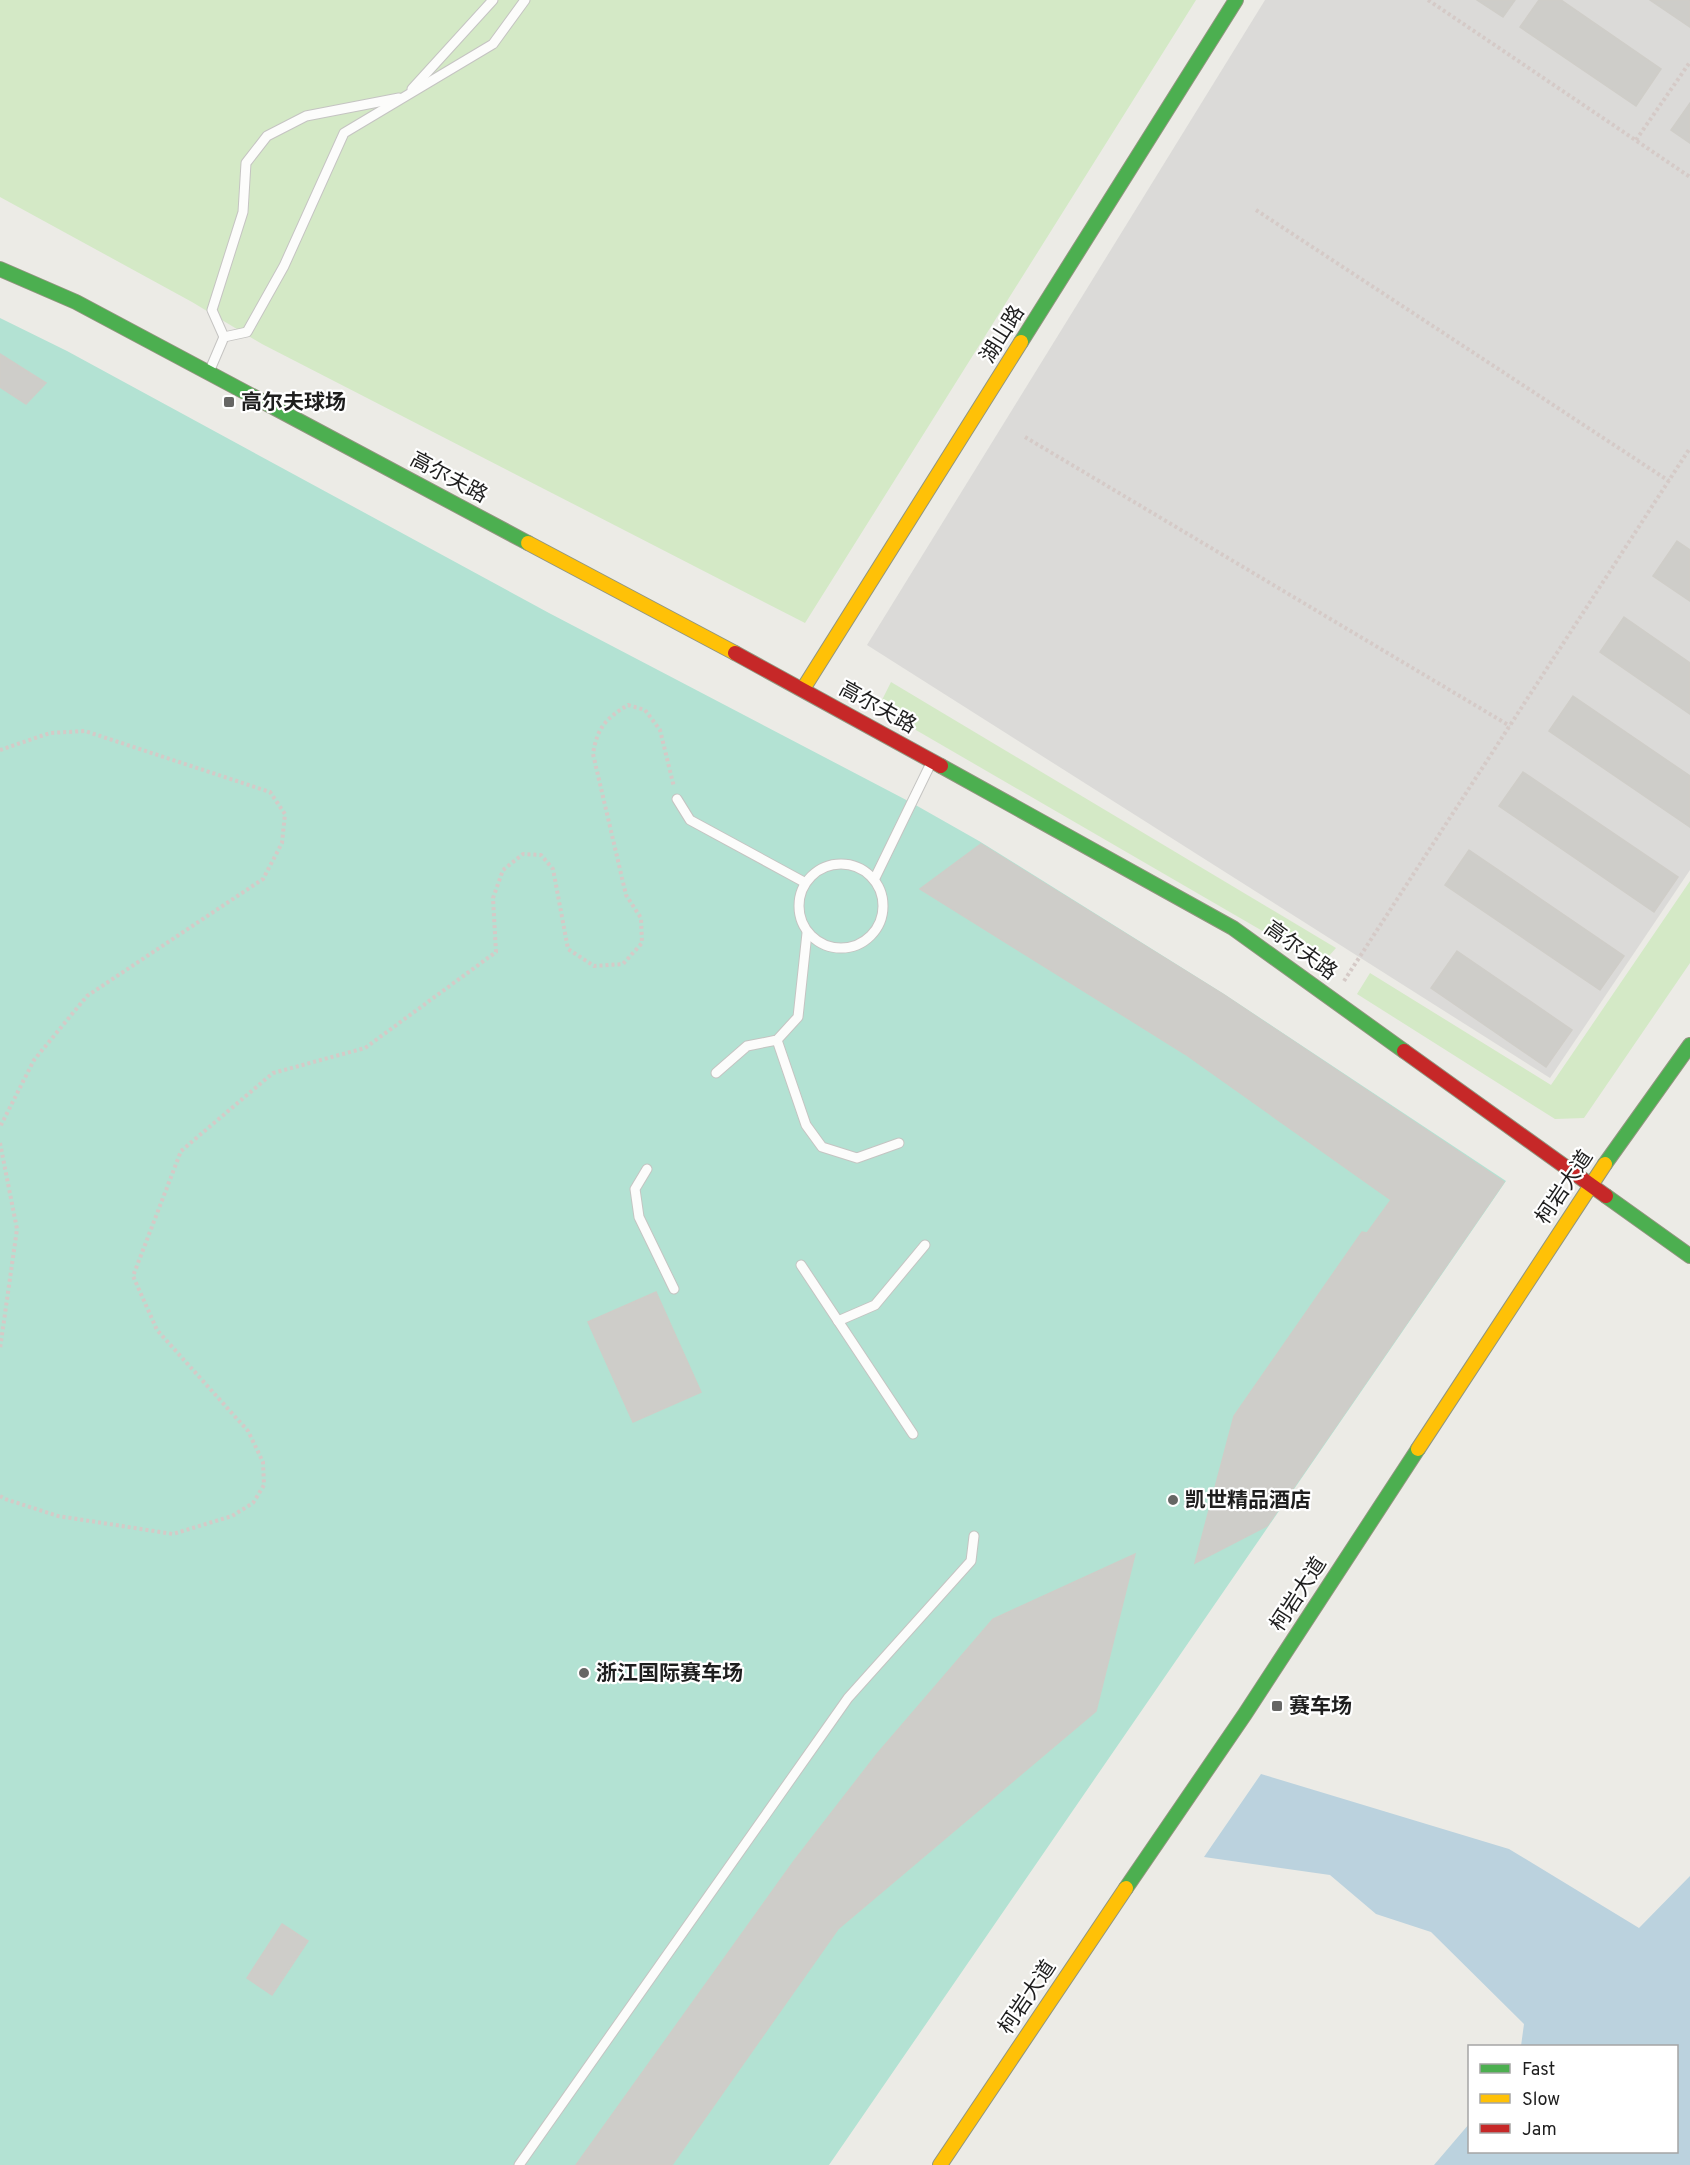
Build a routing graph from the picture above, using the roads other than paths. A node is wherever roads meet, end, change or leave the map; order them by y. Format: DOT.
graph roads {
  1 [pos="493,0"];
  2 [pos="525,0"];
  3 [pos="1236,0"];
  4 [pos="405,97"];
  5 [pos="0,269"];
  6 [pos="224,337"];
  7 [pos="209,373"];
  8 [pos="803,689"];
  9 [pos="932,761"];
  10 [pos="677,799"];
  11 [pos="875,878"];
  12 [pos="804,882"];
  13 [pos="807,933"];
  14 [pos="777,1040"];
  15 [pos="1690,1045"];
  16 [pos="716,1073"];
  17 [pos="899,1143"];
  18 [pos="647,1169"];
  19 [pos="1590,1185"];
  20 [pos="925,1245"];
  21 [pos="1690,1256"];
  22 [pos="801,1265"];
  23 [pos="674,1289"];
  24 [pos="838,1321"];
  25 [pos="913,1434"];
  26 [pos="974,1536"];
  27 [pos="519,2165"];
  28 [pos="940,2165"];
  1 -- 4 [label="lane"];
  2 -- 4 [label="lane"];
  3 -- 8 [label="street, 湖山路"];
  4 -- 6 [label="lane"];
  4 -- 6 [label="lane"];
  5 -- 7 [label="street, 高尔夫路"];
  6 -- 7 [label="lane"];
  7 -- 8 [label="street, 高尔夫路"];
  8 -- 9 [label="street, 高尔夫路"];
  9 -- 11 [label="lane"];
  9 -- 19 [label="street, 高尔夫路"];
  10 -- 12 [label="lane"];
  11 -- 12 [label="lane"];
  11 -- 13 [label="lane"];
  12 -- 13 [label="lane"];
  13 -- 14 [label="lane"];
  14 -- 16 [label="lane"];
  14 -- 17 [label="lane"];
  15 -- 19 [label="street, 柯岩大道"];
  18 -- 23 [label="lane"];
  19 -- 21 [label="street, 高尔夫路"];
  19 -- 28 [label="street, 柯岩大道"];
  20 -- 24 [label="lane"];
  22 -- 24 [label="lane"];
  24 -- 25 [label="lane"];
  26 -- 27 [label="lane"];
}
